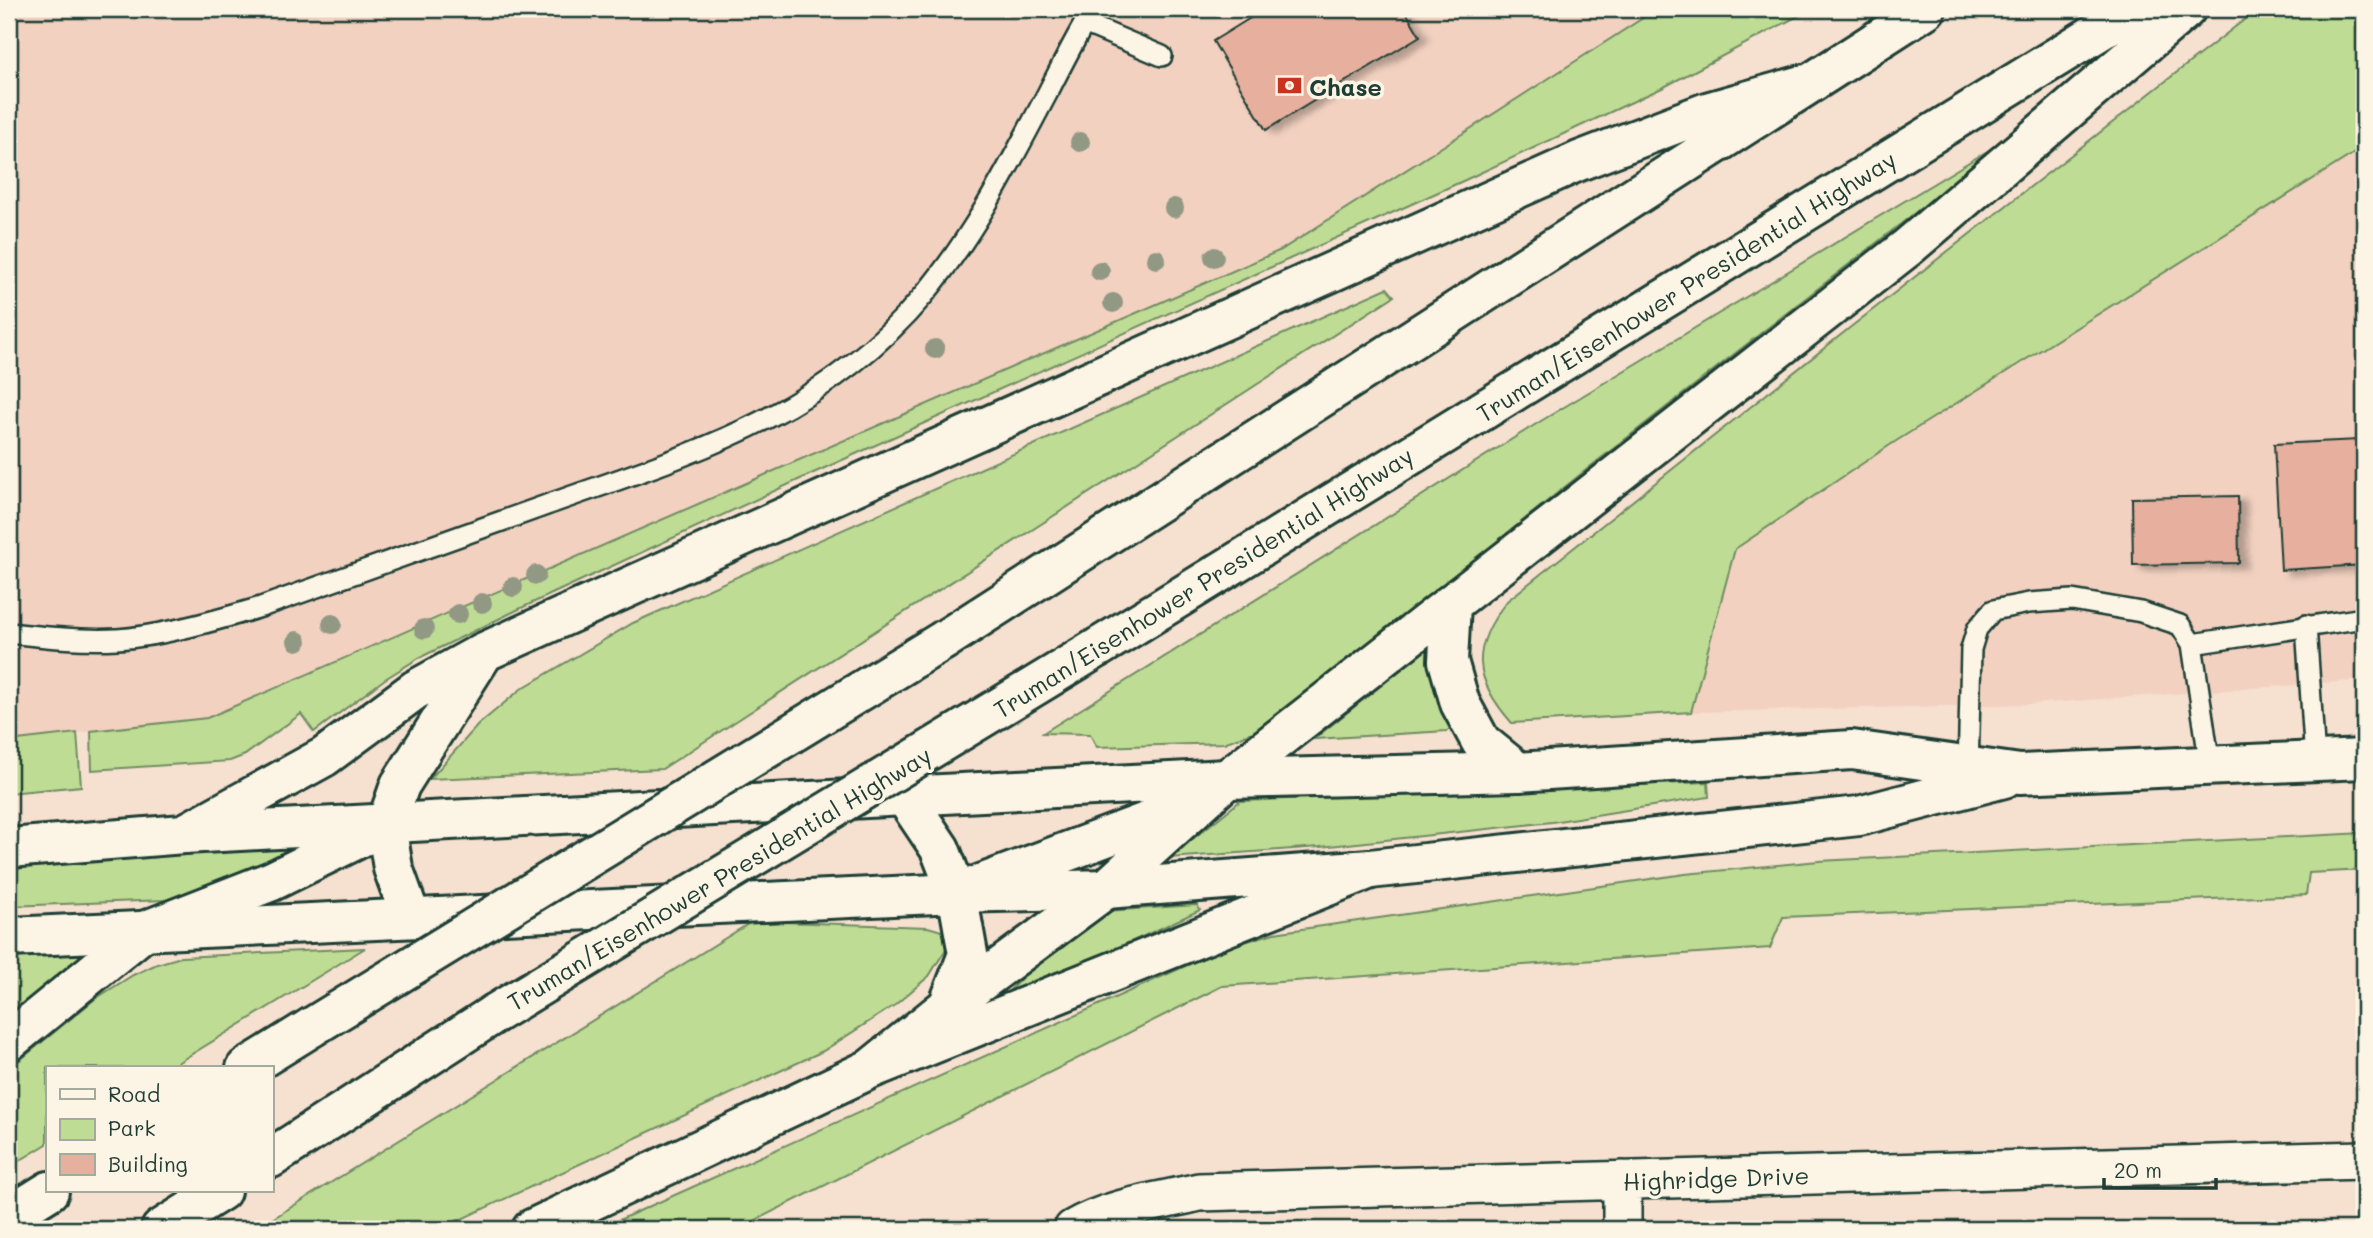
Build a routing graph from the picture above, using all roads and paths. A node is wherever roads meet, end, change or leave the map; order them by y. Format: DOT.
graph roads {
  1 [pos="1926,9"];
  2 [pos="2136,9"];
  3 [pos="2186,9"];
  4 [pos="1089,16"];
  5 [pos="1161,56"];
  6 [pos="1806,84"];
  7 [pos="1451,604"];
  8 [pos="2364,618"];
  9 [pos="2306,625"];
  10 [pos="9,633"];
  11 [pos="2192,644"];
  12 [pos="484,652"];
  13 [pos="2364,759"];
  14 [pos="2315,761"];
  15 [pos="2210,766"];
  16 [pos="1518,772"];
  17 [pos="1968,777"];
  18 [pos="1227,779"];
  19 [pos="905,797"];
  20 [pos="386,825"];
  21 [pos="184,834"];
  22 [pos="9,848"];
  23 [pos="1370,869"];
  24 [pos="1106,889"];
  25 [pos="957,893"];
  26 [pos="411,918"];
  27 [pos="144,931"];
  28 [pos="9,937"];
  29 [pos="948,1006"];
  30 [pos="9,1041"];
  31 [pos="249,1066"];
  32 [pos="870,1069"];
  33 [pos="273,1157"];
  34 [pos="2364,1160"];
  35 [pos="1622,1180"];
  36 [pos="47,1192"];
  37 [pos="218,1192"];
  38 [pos="9,1216"];
  39 [pos="161,1229"];
  40 [pos="532,1229"];
  41 [pos="1073,1229"];
  42 [pos="1622,1229"];
  1 -- 6 [label="main road"];
  2 -- 33 [label="main road, Truman/Eisenhower Presidential Highway, bridge"];
  3 -- 7 [label="main road"];
  4 -- 5 [label="lane"];
  4 -- 10 [label="lane"];
  6 -- 12 [label="main road"];
  6 -- 31 [label="main road, bridge"];
  7 -- 16 [label="main road"];
  7 -- 18 [label="main road"];
  8 -- 9 [label="lane"];
  9 -- 11 [label="lane"];
  9 -- 14 [label="lane"];
  11 -- 15 [label="lane"];
  11 -- 17 [label="lane"];
  12 -- 20 [label="main road"];
  12 -- 21 [label="main road"];
  13 -- 14 [label="main road"];
  14 -- 15 [label="main road"];
  15 -- 17 [label="main road"];
  16 -- 17 [label="main road"];
  16 -- 18 [label="main road"];
  17 -- 23 [label="main road"];
  18 -- 19 [label="main road"];
  18 -- 24 [label="main road"];
  18 -- 25 [label="main road"];
  19 -- 20 [label="main road"];
  19 -- 25 [label="main road"];
  20 -- 21 [label="main road"];
  20 -- 26 [label="main road"];
  20 -- 27 [label="main road"];
  21 -- 22 [label="main road"];
  23 -- 24 [label="main road"];
  23 -- 32 [label="main road"];
  24 -- 25 [label="main road"];
  24 -- 29 [label="main road"];
  25 -- 26 [label="main road"];
  25 -- 29 [label="main road"];
  26 -- 27 [label="main road"];
  27 -- 28 [label="main road"];
  27 -- 30 [label="main road"];
  29 -- 32 [label="main road"];
  32 -- 40 [label="main road"];
  34 -- 35 [label="street, Highridge Drive"];
  35 -- 41 [label="street, Highridge Drive"];
  35 -- 42 [label="street"];
  36 -- 38 [label="main road"];
  37 -- 39 [label="main road"];
}
